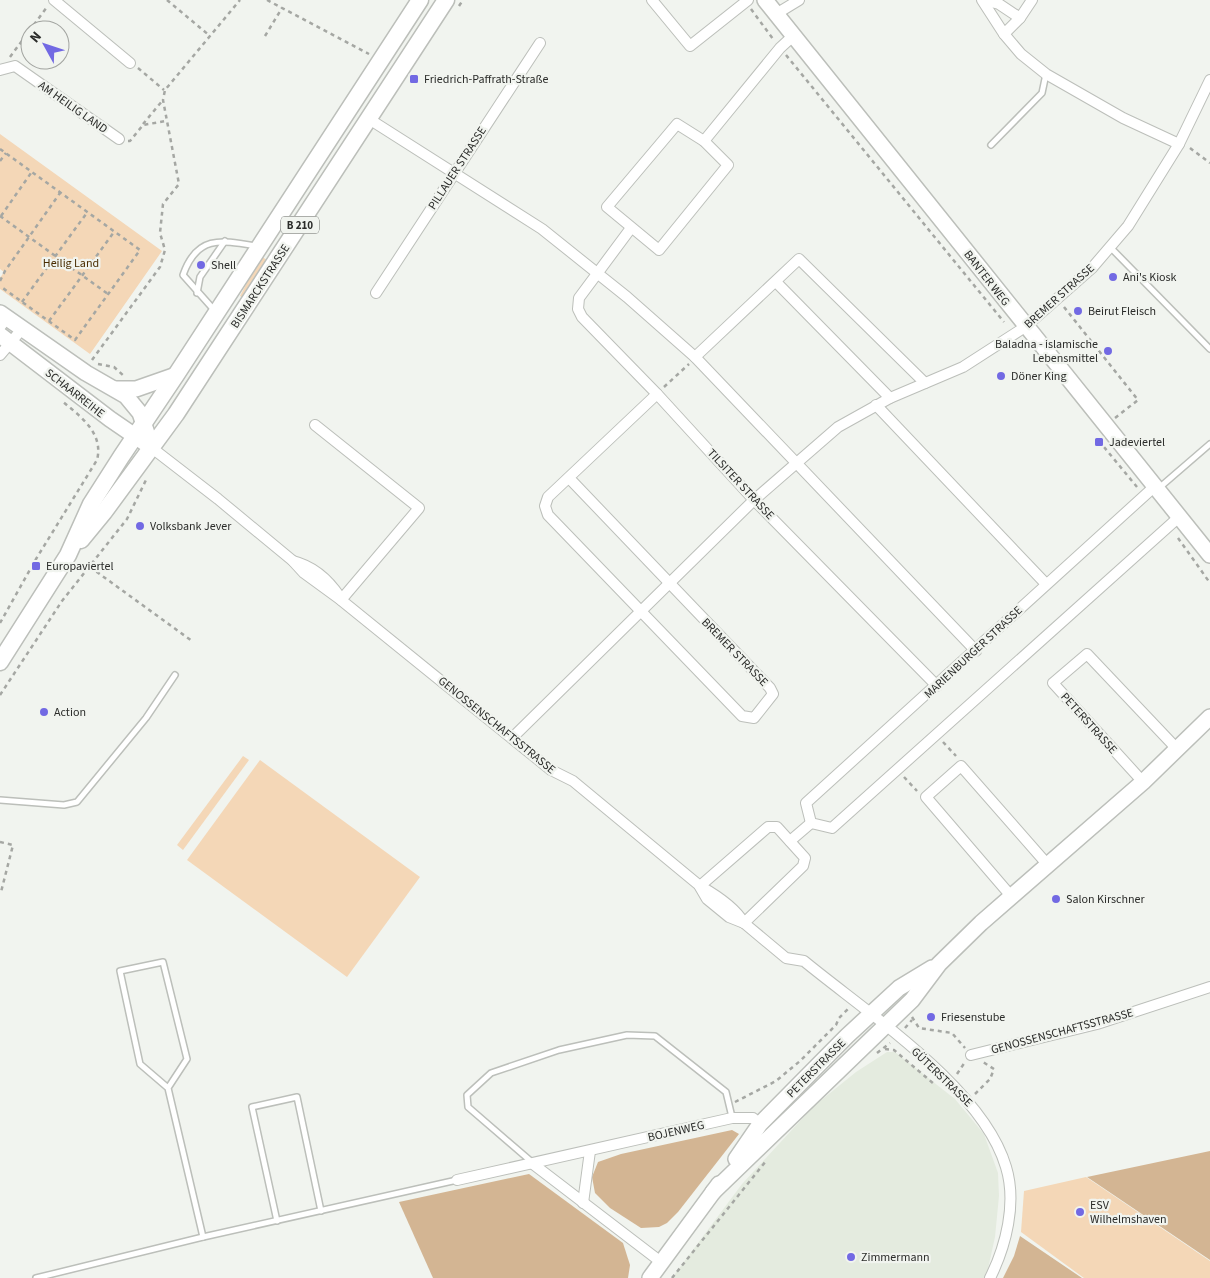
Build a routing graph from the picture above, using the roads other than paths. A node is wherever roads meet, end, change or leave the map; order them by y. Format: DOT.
graph roads {
  1 [pos="53,0"];
  2 [pos="420,0"];
  3 [pos="446,0"];
  4 [pos="652,0"];
  5 [pos="764,0"];
  6 [pos="799,0"];
  7 [pos="982,0"];
  8 [pos="1032,0"];
  9 [pos="747,1"];
  10 [pos="776,14"];
  11 [pos="1020,18"];
  12 [pos="1004,34"];
  13 [pos="793,36"];
  14 [pos="540,43"];
  15 [pos="130,63"];
  16 [pos="2,70"];
  17 [pos="1046,74"];
  18 [pos="1210,80"];
  19 [pos="370,119"];
  20 [pos="119,139"];
  21 [pos="704,142"];
  22 [pos="1179,144"];
  23 [pos="991,145"];
  24 [pos="453,172"];
  25 [pos="631,228"];
  26 [pos="225,241"];
  27 [pos="259,247"];
  28 [pos="1110,247"];
  29 [pos="597,273"];
  30 [pos="776,282"];
  31 [pos="197,293"];
  32 [pos="376,293"];
  33 [pos="217,312"];
  34 [pos="2,319"];
  35 [pos="22,329"];
  36 [pos="1020,331"];
  37 [pos="5,339"];
  38 [pos="1210,349"];
  39 [pos="0,355"];
  40 [pos="695,357"];
  41 [pos="176,375"];
  42 [pos="925,383"];
  43 [pos="115,389"];
  44 [pos="657,394"];
  45 [pos="890,398"];
  46 [pos="876,405"];
  47 [pos="145,422"];
  48 [pos="315,425"];
  49 [pos="134,436"];
  50 [pos="1210,444"];
  51 [pos="152,448"];
  52 [pos="795,463"];
  53 [pos="569,478"];
  54 [pos="1151,491"];
  55 [pos="754,500"];
  56 [pos="1174,522"];
  57 [pos="68,555"];
  58 [pos="1210,555"];
  59 [pos="1046,584"];
  60 [pos="670,585"];
  61 [pos="342,600"];
  62 [pos="642,612"];
  63 [pos="976,651"];
  64 [pos="0,662"];
  65 [pos="175,675"];
  66 [pos="937,686"];
  67 [pos="1210,718"];
  68 [pos="1210,726"];
  69 [pos="512,738"];
  70 [pos="1178,750"];
  71 [pos="1143,782"];
  72 [pos="0,800"];
  73 [pos="811,823"];
  74 [pos="790,841"];
  75 [pos="1047,864"];
  76 [pos="700,886"];
  77 [pos="1011,896"];
  78 [pos="744,923"];
  79 [pos="939,964"];
  80 [pos="1210,987"];
  81 [pos="870,1015"];
  82 [pos="884,1026"];
  83 [pos="971,1055"];
  84 [pos="168,1088"];
  85 [pos="732,1118"];
  86 [pos="760,1124"];
  87 [pos="590,1151"];
  88 [pos="533,1164"];
  89 [pos="457,1180"];
  90 [pos="713,1192"];
  91 [pos="582,1203"];
  92 [pos="321,1211"];
  93 [pos="277,1221"];
  94 [pos="203,1237"];
  95 [pos="661,1262"];
  96 [pos="36,1278"];
  97 [pos="650,1278"];
  98 [pos="990,1278"];
  1 -- 15 [label="street"];
  2 -- 27 [label="main road, BISMARCKSTRASSE / B 210"];
  3 -- 19 [label="main road, BISMARCKSTRASSE / B 210"];
  4 -- 9 [label="street"];
  5 -- 10 [label="main road, BANTER WEG"];
  6 -- 10 [label="street"];
  7 -- 11 [label="street"];
  7 -- 12 [label="street"];
  8 -- 11 [label="street"];
  10 -- 13 [label="main road, BANTER WEG"];
  11 -- 12 [label="street"];
  12 -- 17 [label="street"];
  13 -- 21 [label="street"];
  13 -- 36 [label="main road, BANTER WEG"];
  14 -- 24 [label="street, PILLAUER STRASSE"];
  16 -- 20 [label="street, AM HEILIG LAND"];
  17 -- 22 [label="street"];
  17 -- 23 [label="lane"];
  18 -- 22 [label="street, BREMER STRASSE"];
  19 -- 24 [label="street"];
  19 -- 51 [label="main road, BISMARCKSTRASSE / B 210"];
  21 -- 25 [label="street"];
  21 -- 25 [label="street"];
  22 -- 28 [label="street, BREMER STRASSE"];
  24 -- 29 [label="street"];
  24 -- 32 [label="street, PILLAUER STRASSE"];
  25 -- 29 [label="street, TILSITER STRASSE"];
  26 -- 27 [label="lane"];
  26 -- 31 [label="lane"];
  26 -- 31 [label="lane"];
  27 -- 33 [label="main road, BISMARCKSTRASSE / B 210"];
  28 -- 36 [label="street, BREMER STRASSE"];
  28 -- 38 [label="lane"];
  29 -- 40 [label="street"];
  29 -- 44 [label="street, TILSITER STRASSE"];
  30 -- 40 [label="street"];
  30 -- 42 [label="street"];
  30 -- 45 [label="street"];
  31 -- 33 [label="lane"];
  33 -- 41 [label="main road, BISMARCKSTRASSE / B 210"];
  34 -- 35 [label="main road, SCHAARREIHE"];
  35 -- 37 [label="street"];
  35 -- 43 [label="main road, SCHAARREIHE"];
  36 -- 42 [label="street, BREMER STRASSE"];
  36 -- 54 [label="main road, BANTER WEG"];
  37 -- 39 [label="street"];
  37 -- 49 [label="main road, SCHAARREIHE"];
  40 -- 52 [label="street"];
  41 -- 43 [label="main road"];
  41 -- 47 [label="main road, BISMARCKSTRASSE / B 210"];
  42 -- 45 [label="street, BREMER STRASSE"];
  43 -- 47 [label="main road"];
  44 -- 53 [label="street, BREMER STRASSE"];
  44 -- 55 [label="street, TILSITER STRASSE"];
  45 -- 46 [label="street, BREMER STRASSE"];
  46 -- 52 [label="street, BREMER STRASSE"];
  46 -- 59 [label="street"];
  47 -- 49 [label="main road, BISMARCKSTRASSE / B 210"];
  47 -- 51 [label="main road"];
  48 -- 61 [label="street"];
  49 -- 51 [label="main road, SCHAARREIHE"];
  49 -- 57 [label="main road, B 210"];
  50 -- 54 [label="lane"];
  51 -- 57 [label="main road, B 210"];
  51 -- 61 [label="street, GENOSSENSCHAFTSSTRASSE"];
  52 -- 55 [label="street, BREMER STRASSE"];
  52 -- 63 [label="street"];
  53 -- 60 [label="street, BREMER STRASSE"];
  53 -- 62 [label="street, BREMER STRASSE"];
  54 -- 56 [label="main road, BANTER WEG"];
  54 -- 59 [label="street, MARIENBURGER STRASSE"];
  55 -- 60 [label="street, BREMER STRASSE"];
  55 -- 66 [label="street, TILSITER STRASSE"];
  56 -- 58 [label="main road, BANTER WEG"];
  56 -- 73 [label="street"];
  57 -- 64 [label="main road, B 210"];
  59 -- 63 [label="street, MARIENBURGER STRASSE"];
  60 -- 62 [label="street, BREMER STRASSE"];
  60 -- 62 [label="street, BREMER STRASSE"];
  61 -- 69 [label="street, GENOSSENSCHAFTSSTRASSE"];
  62 -- 69 [label="street, BREMER STRASSE"];
  63 -- 66 [label="street, MARIENBURGER STRASSE"];
  65 -- 72 [label="lane"];
  66 -- 73 [label="street, MARIENBURGER STRASSE"];
  67 -- 70 [label="main road, PETERSTRASSE"];
  68 -- 70 [label="main road, PETERSTRASSE"];
  69 -- 76 [label="street, GENOSSENSCHAFTSSTRASSE"];
  70 -- 71 [label="main road, PETERSTRASSE"];
  70 -- 71 [label="street, PETERSTRASSE"];
  71 -- 75 [label="main road, PETERSTRASSE"];
  73 -- 74 [label="street"];
  74 -- 76 [label="street"];
  74 -- 78 [label="street"];
  75 -- 77 [label="main road, PETERSTRASSE"];
  75 -- 77 [label="street"];
  76 -- 78 [label="street, GENOSSENSCHAFTSSTRASSE"];
  77 -- 79 [label="main road, PETERSTRASSE"];
  78 -- 81 [label="street, GENOSSENSCHAFTSSTRASSE"];
  79 -- 81 [label="main road, PETERSTRASSE"];
  79 -- 82 [label="main road, PETERSTRASSE"];
  80 -- 83 [label="street, GENOSSENSCHAFTSSTRASSE"];
  81 -- 82 [label="street, GÜTERSTRASSE"];
  81 -- 86 [label="main road, PETERSTRASSE"];
  82 -- 90 [label="main road, PETERSTRASSE"];
  82 -- 98 [label="street, GÜTERSTRASSE"];
  84 -- 84 [label="lane"];
  84 -- 94 [label="lane"];
  85 -- 86 [label="street, BOJENWEG"];
  85 -- 87 [label="street, BOJENWEG"];
  85 -- 88 [label="lane"];
  86 -- 90 [label="main road, PETERSTRASSE"];
  87 -- 88 [label="street, BOJENWEG"];
  87 -- 91 [label="street"];
  88 -- 89 [label="street, BOJENWEG"];
  88 -- 91 [label="street"];
  89 -- 92 [label="lane"];
  90 -- 95 [label="main road, PETERSTRASSE"];
  91 -- 95 [label="street"];
  92 -- 93 [label="lane"];
  92 -- 93 [label="lane"];
  93 -- 94 [label="lane"];
  94 -- 96 [label="lane"];
  95 -- 97 [label="main road, PETERSTRASSE"];
}
